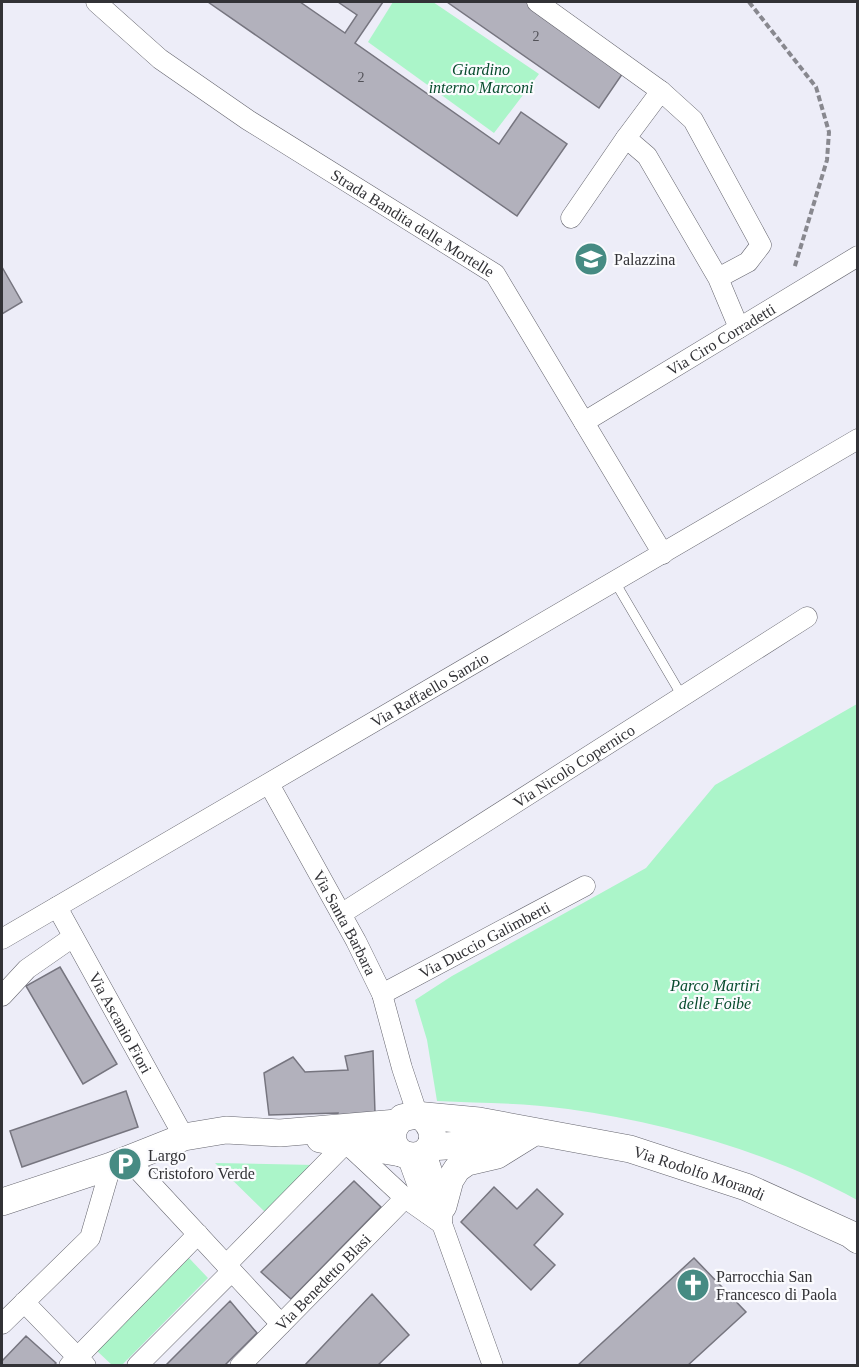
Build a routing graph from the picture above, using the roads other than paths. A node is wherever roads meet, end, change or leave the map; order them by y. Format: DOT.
graph roads {
  1 [pos="96,2"];
  2 [pos="537,2"];
  3 [pos="661,90"];
  4 [pos="626,138"];
  5 [pos="572,218"];
  6 [pos="858,256"];
  7 [pos="718,278"];
  8 [pos="739,328"];
  9 [pos="584,422"];
  10 [pos="858,440"];
  11 [pos="663,554"];
  12 [pos="615,582"];
  13 [pos="807,616"];
  14 [pos="682,696"];
  15 [pos="269,784"];
  16 [pos="585,886"];
  17 [pos="57,907"];
  18 [pos="341,914"];
  19 [pos="74,936"];
  20 [pos="2,939"];
  21 [pos="382,994"];
  22 [pos="2,996"];
  23 [pos="410,1119"];
  24 [pos="280,1132"];
  25 [pos="534,1132"];
  26 [pos="184,1137"];
  27 [pos="346,1143"];
  28 [pos="416,1152"];
  29 [pos="119,1162"];
  30 [pos="405,1198"];
  31 [pos="2,1202"];
  32 [pos="438,1215"];
  33 [pos="198,1234"];
  34 [pos="858,1240"];
  35 [pos="229,1268"];
  36 [pos="24,1302"];
  37 [pos="2,1324"];
  38 [pos="281,1324"];
  39 [pos="77,1363"];
  40 [pos="137,1365"];
  41 [pos="240,1365"];
  42 [pos="493,1365"];
  1 -- 9 [label="street, Strada Bandita delle Mortelle"];
  2 -- 3 [label="street"];
  3 -- 4 [label="street"];
  3 -- 7 [label="street"];
  4 -- 5 [label="street"];
  4 -- 7 [label="street"];
  6 -- 8 [label="street, Via Ciro Corradetti"];
  7 -- 8 [label="street"];
  8 -- 9 [label="street, Via Ciro Corradetti"];
  9 -- 11 [label="street, Strada Bandita delle Mortelle"];
  10 -- 11 [label="street, Via Raffaello Sanzio"];
  11 -- 12 [label="street, Via Raffaello Sanzio"];
  12 -- 14 [label="lane"];
  12 -- 15 [label="street, Via Raffaello Sanzio"];
  13 -- 14 [label="street, Via Nicolò Copernico"];
  14 -- 18 [label="street, Via Nicolò Copernico"];
  15 -- 17 [label="street, Via Raffaello Sanzio"];
  15 -- 18 [label="street, Via Santa Barbara"];
  16 -- 21 [label="street, Via Duccio Galimberti"];
  17 -- 19 [label="street, Via Ascanio Fiori"];
  17 -- 20 [label="street, Via Raffaello Sanzio"];
  18 -- 21 [label="street, Via Santa Barbara"];
  19 -- 22 [label="street"];
  19 -- 26 [label="street, Via Ascanio Fiori"];
  21 -- 23 [label="street, Via Santa Barbara"];
  23 -- 24 [label="street, Via Rodolfo Morandi"];
  23 -- 25 [label="street, Via Rodolfo Morandi"];
  23 -- 28 [label="street"];
  23 -- 28 [label="street"];
  24 -- 26 [label="street"];
  24 -- 27 [label="street"];
  25 -- 28 [label="street"];
  25 -- 32 [label="street"];
  25 -- 34 [label="street, Via Rodolfo Morandi"];
  26 -- 29 [label="street"];
  27 -- 28 [label="street"];
  27 -- 30 [label="street"];
  27 -- 35 [label="street"];
  28 -- 32 [label="street"];
  29 -- 31 [label="street"];
  29 -- 33 [label="street"];
  29 -- 36 [label="street"];
  30 -- 32 [label="street"];
  30 -- 38 [label="street, Via Benedetto Blasi"];
  32 -- 42 [label="street"];
  33 -- 35 [label="street"];
  33 -- 39 [label="street"];
  35 -- 38 [label="street"];
  35 -- 40 [label="street"];
  36 -- 37 [label="street"];
  36 -- 39 [label="street"];
  38 -- 41 [label="street, Via Benedetto Blasi"];
}
